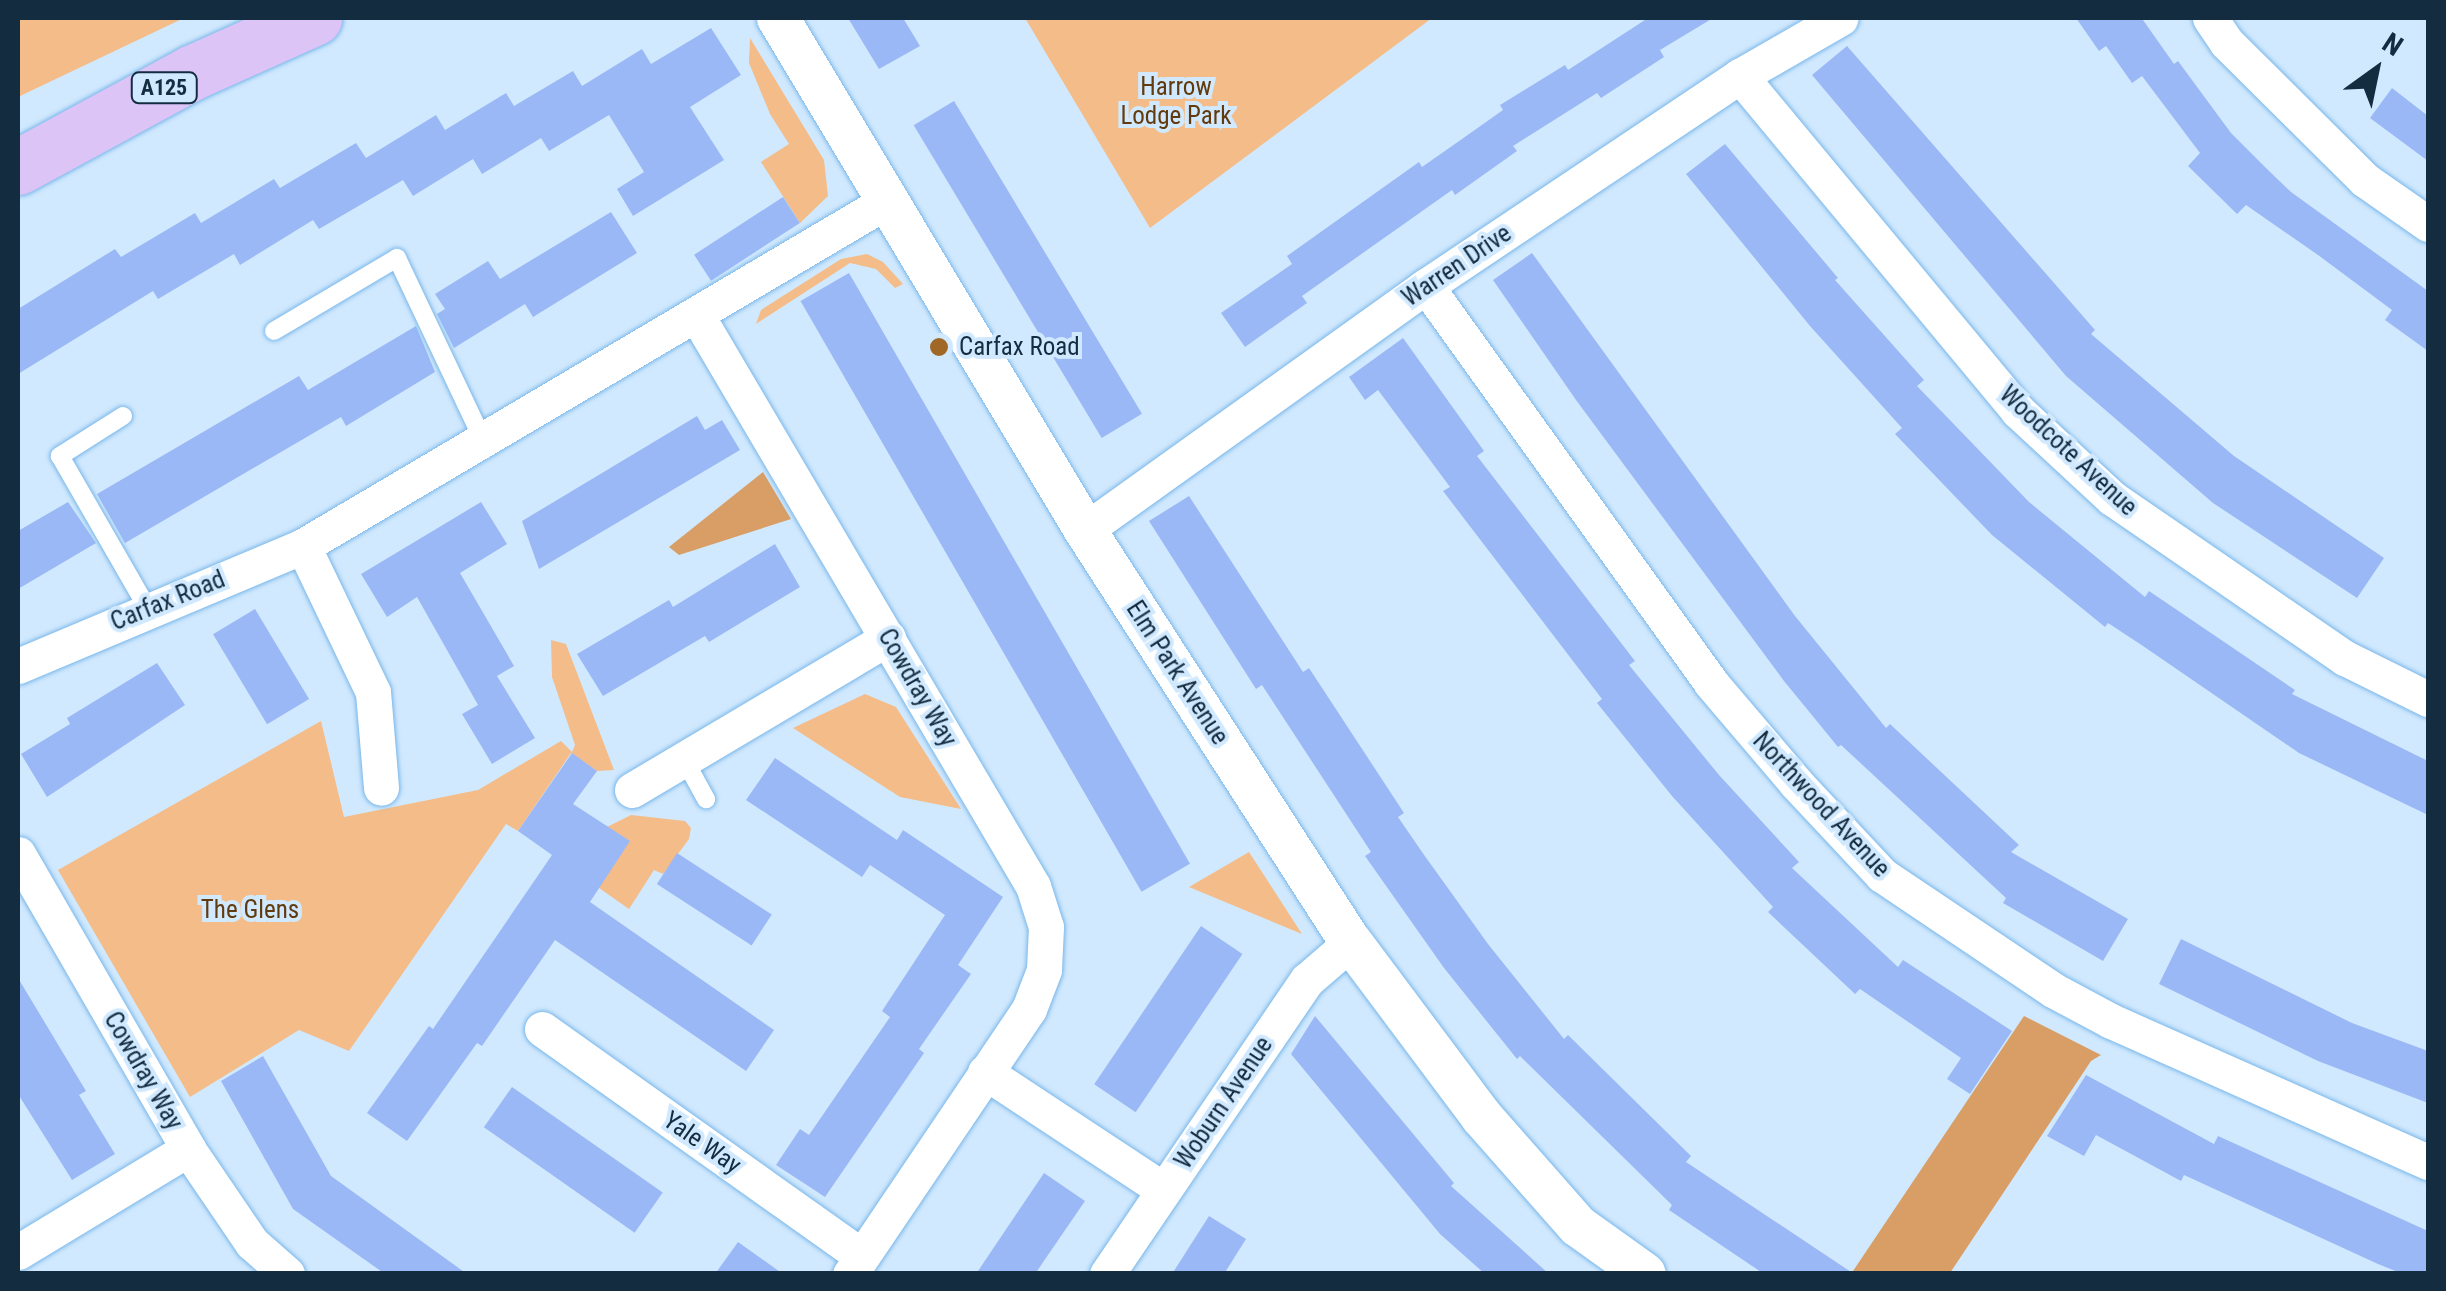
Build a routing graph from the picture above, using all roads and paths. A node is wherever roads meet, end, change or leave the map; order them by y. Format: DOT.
graph roads {
  1 [pos="314,18"];
  2 [pos="778,18"];
  3 [pos="1841,18"];
  4 [pos="2210,18"];
  5 [pos="1740,76"];
  6 [pos="18,167"];
  7 [pos="887,201"];
  8 [pos="2428,224"];
  9 [pos="1426,286"];
  10 [pos="696,314"];
  11 [pos="274,332"];
  12 [pos="123,416"];
  13 [pos="484,442"];
  14 [pos="1084,530"];
  15 [pos="303,546"];
  16 [pos="148,609"];
  17 [pos="888,638"];
  18 [pos="18,666"];
  19 [pos="2428,698"];
  20 [pos="684,759"];
  21 [pos="382,788"];
  22 [pos="632,790"];
  23 [pos="706,799"];
  24 [pos="20,863"];
  25 [pos="1351,942"];
  26 [pos="542,1029"];
  27 [pos="986,1072"];
  28 [pos="188,1149"];
  29 [pos="2428,1162"];
  30 [pos="1164,1190"];
  31 [pos="18,1252"];
  32 [pos="856,1265"];
  33 [pos="287,1274"];
  34 [pos="1107,1274"];
  35 [pos="1646,1274"];
  1 -- 6 [label="main road, A125"];
  2 -- 7 [label="street, Elm Park Avenue"];
  3 -- 5 [label="street, Warren Drive"];
  4 -- 8 [label="street"];
  5 -- 9 [label="street, Warren Drive"];
  5 -- 19 [label="street, Woodcote Avenue"];
  7 -- 10 [label="street, Carfax Road"];
  7 -- 14 [label="street, Elm Park Avenue"];
  9 -- 14 [label="street, Warren Drive"];
  9 -- 29 [label="street, Northwood Avenue"];
  10 -- 13 [label="street, Carfax Road"];
  10 -- 17 [label="street, Cowdray Way"];
  11 -- 13 [label="lane"];
  12 -- 16 [label="lane"];
  13 -- 15 [label="street, Carfax Road"];
  14 -- 25 [label="street, Elm Park Avenue"];
  15 -- 16 [label="street, Carfax Road"];
  15 -- 21 [label="street"];
  16 -- 18 [label="street, Carfax Road"];
  17 -- 20 [label="street"];
  17 -- 27 [label="street, Cowdray Way"];
  20 -- 22 [label="street"];
  20 -- 23 [label="lane"];
  24 -- 28 [label="street, Cowdray Way"];
  25 -- 30 [label="street, Woburn Avenue"];
  25 -- 35 [label="street, Elm Park Avenue"];
  26 -- 32 [label="street, Yale Way"];
  27 -- 30 [label="street"];
  27 -- 32 [label="street, Cowdray Way"];
  28 -- 31 [label="street"];
  28 -- 33 [label="street, Cowdray Way"];
  30 -- 34 [label="street, Woburn Avenue"];
}
